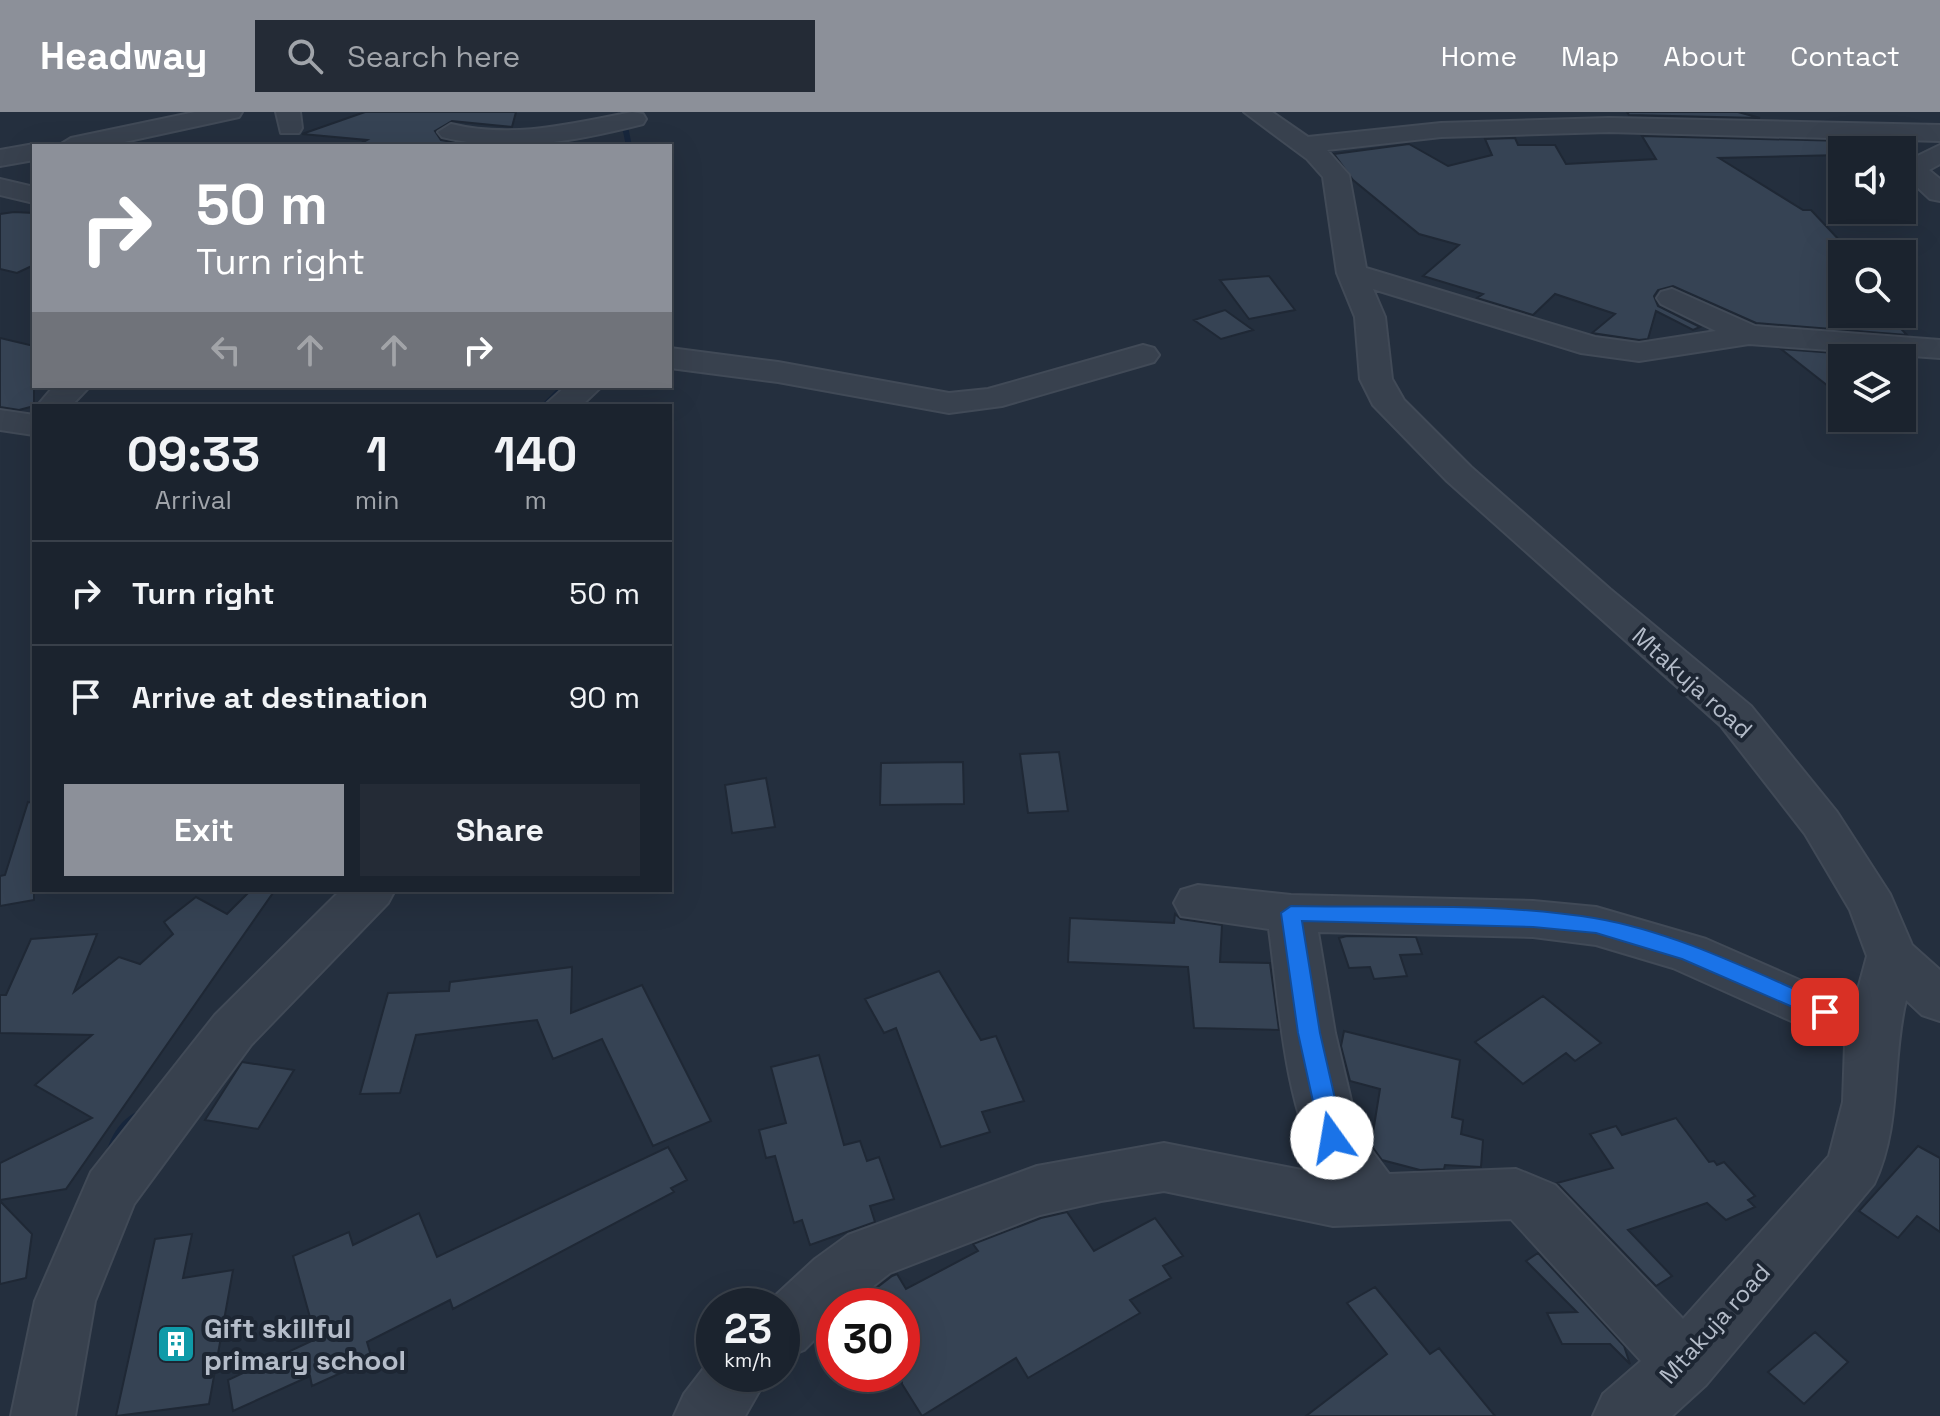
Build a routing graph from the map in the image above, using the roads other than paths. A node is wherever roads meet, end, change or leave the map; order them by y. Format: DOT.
graph roads {
  1 [pos="230,112"];
  2 [pos="1256,112"];
  3 [pos="633,116"];
  4 [pos="451,132"];
  5 [pos="1940,133"];
  6 [pos="80,144"];
  7 [pos="638,144"];
  8 [pos="1305,145"];
  9 [pos="32,152"];
  10 [pos="1940,153"];
  11 [pos="0,158"];
  12 [pos="0,187"];
  13 [pos="1940,193"];
  14 [pos="32,195"];
  15 [pos="1352,273"];
  16 [pos="1672,298"];
  17 [pos="1749,335"];
  18 [pos="1940,349"];
  19 [pos="1143,355"];
  20 [pos="672,358"];
  21 [pos="72,388"];
  22 [pos="584,388"];
  23 [pos="55,404"];
  24 [pos="564,404"];
  25 [pos="0,420"];
  26 [pos="32,425"];
  27 [pos="369,892"];
  28 [pos="1198,903"];
  29 [pos="1291,913"];
  30 [pos="1892,956"];
  31 [pos="1940,1001"];
  32 [pos="1872,1034"];
  33 [pos="1377,1201"];
  34 [pos="800,1313"];
  35 [pos="1684,1364"];
  36 [pos="724,1392"];
  37 [pos="43,1416"];
  38 [pos="706,1416"];
  39 [pos="1625,1416"];
  1 -- 6 [label="street"];
  2 -- 8 [label="street, Mtakuja road"];
  3 -- 4 [label="street"];
  3 -- 7 [label="street"];
  5 -- 8 [label="street"];
  8 -- 15 [label="street, Mtakuja road"];
  9 -- 11 [label="street"];
  10 -- 13 [label="street"];
  12 -- 14 [label="street"];
  15 -- 17 [label="street"];
  15 -- 30 [label="street, Mtakuja road"];
  16 -- 17 [label="street"];
  17 -- 18 [label="street"];
  19 -- 20 [label="street"];
  21 -- 23 [label="street"];
  22 -- 24 [label="street"];
  25 -- 26 [label="street"];
  27 -- 37 [label="street"];
  28 -- 29 [label="street"];
  29 -- 32 [label="street"];
  29 -- 33 [label="street"];
  30 -- 31 [label="street"];
  30 -- 32 [label="street, Mtakuja road"];
  32 -- 35 [label="street, Mtakuja road"];
  33 -- 34 [label="street"];
  33 -- 35 [label="street"];
  35 -- 39 [label="street, Mtakuja road"];
  36 -- 38 [label="street"];
}
